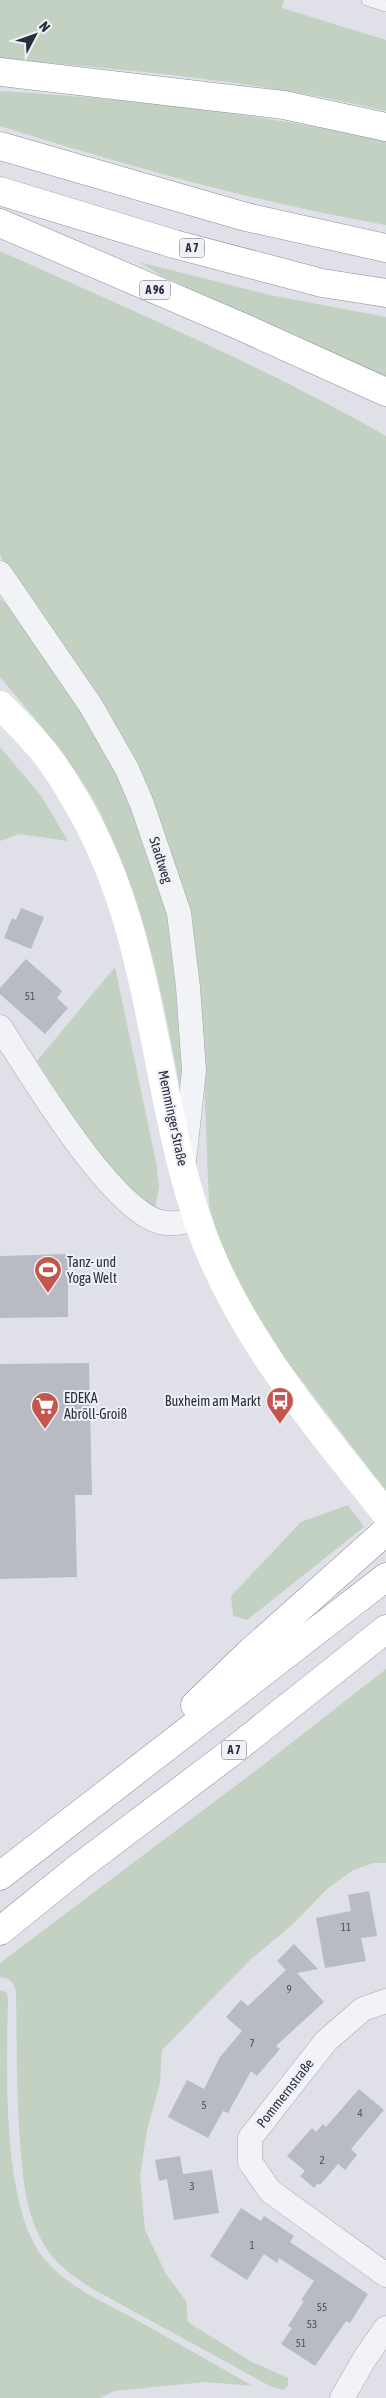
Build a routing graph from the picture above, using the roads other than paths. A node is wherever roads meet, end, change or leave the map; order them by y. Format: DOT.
graph roads {
  1 [pos="367,0"];
  2 [pos="386,6"];
  3 [pos="0,72"];
  4 [pos="386,127"];
  5 [pos="0,146"];
  6 [pos="0,192"];
  7 [pos="0,223"];
  8 [pos="386,248"];
  9 [pos="386,293"];
  10 [pos="308,358"];
  11 [pos="386,392"];
  12 [pos="386,411"];
  13 [pos="3,581"];
  14 [pos="0,705"];
  15 [pos="0,1027"];
  16 [pos="183,1169"];
  17 [pos="197,1219"];
  18 [pos="386,1514"];
  19 [pos="376,1539"];
  20 [pos="386,1577"];
  21 [pos="386,1629"];
  22 [pos="114,1785"];
  23 [pos="0,1876"];
  24 [pos="0,1931"];
  25 [pos="386,2001"];
  26 [pos="386,2275"];
  27 [pos="386,2328"];
  28 [pos="342,2398"];
  1 -- 2 [label="lane"];
  3 -- 4 [label="main road"];
  5 -- 8 [label="main road"];
  6 -- 9 [label="main road, A 7"];
  7 -- 10 [label="main road, A 96"];
  10 -- 11 [label="main road, A 96"];
  10 -- 12 [label="main road"];
  13 -- 16 [label="street, Stadtweg"];
  14 -- 16 [label="main road, Memminger Straße"];
  15 -- 17 [label="street"];
  16 -- 17 [label="main road, Memminger Straße"];
  17 -- 18 [label="main road, Memminger Straße"];
  19 -- 22 [label="main road"];
  20 -- 22 [label="main road"];
  21 -- 24 [label="main road, A 7"];
  22 -- 23 [label="main road"];
  25 -- 26 [label="street, Pommernstraße"];
  27 -- 28 [label="street"];
}
